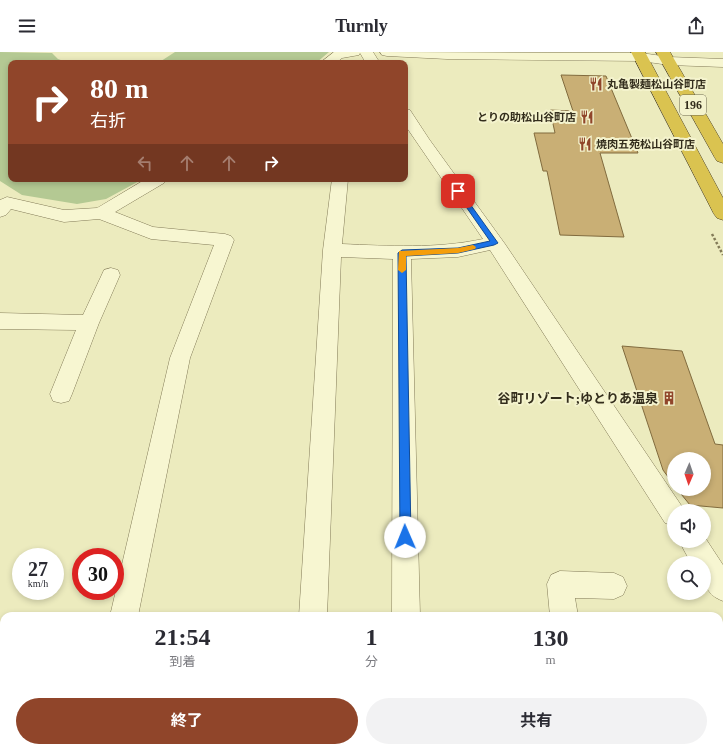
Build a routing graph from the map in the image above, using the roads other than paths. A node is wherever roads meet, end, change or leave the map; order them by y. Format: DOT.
graph roads {
  1 [pos="354,52"];
  2 [pos="387,52"];
  3 [pos="422,53"];
  4 [pos="509,54"];
  5 [pos="640,54"];
  6 [pos="666,57"];
  7 [pos="331,60"];
  8 [pos="723,63"];
  9 [pos="408,124"];
  10 [pos="413,142"];
  11 [pos="723,158"];
  12 [pos="153,182"];
  13 [pos="340,182"];
  14 [pos="2,204"];
  15 [pos="101,213"];
  16 [pos="723,214"];
  17 [pos="494,243"];
  18 [pos="332,250"];
  19 [pos="402,253"];
  20 [pos="111,275"];
  21 [pos="0,321"];
  22 [pos="89,324"];
  23 [pos="61,394"];
  24 [pos="667,504"];
  25 [pos="697,548"];
  26 [pos="614,586"];
  27 [pos="723,588"];
  28 [pos="125,612"];
  29 [pos="313,612"];
  30 [pos="406,612"];
  31 [pos="564,612"];
  1 -- 7 [label="street"];
  2 -- 3 [label="street"];
  3 -- 4 [label="street"];
  4 -- 5 [label="street"];
  5 -- 6 [label="street"];
  5 -- 16 [label="highway, 196"];
  6 -- 8 [label="street"];
  6 -- 11 [label="highway, 196"];
  9 -- 10 [label="street"];
  10 -- 17 [label="street"];
  12 -- 15 [label="street"];
  13 -- 18 [label="street"];
  14 -- 15 [label="street"];
  15 -- 28 [label="street"];
  17 -- 19 [label="street"];
  17 -- 24 [label="street"];
  18 -- 19 [label="street"];
  18 -- 29 [label="street"];
  19 -- 30 [label="street"];
  20 -- 22 [label="street"];
  21 -- 22 [label="street"];
  22 -- 23 [label="street"];
  25 -- 27 [label="street"];
  26 -- 31 [label="street"];
}
